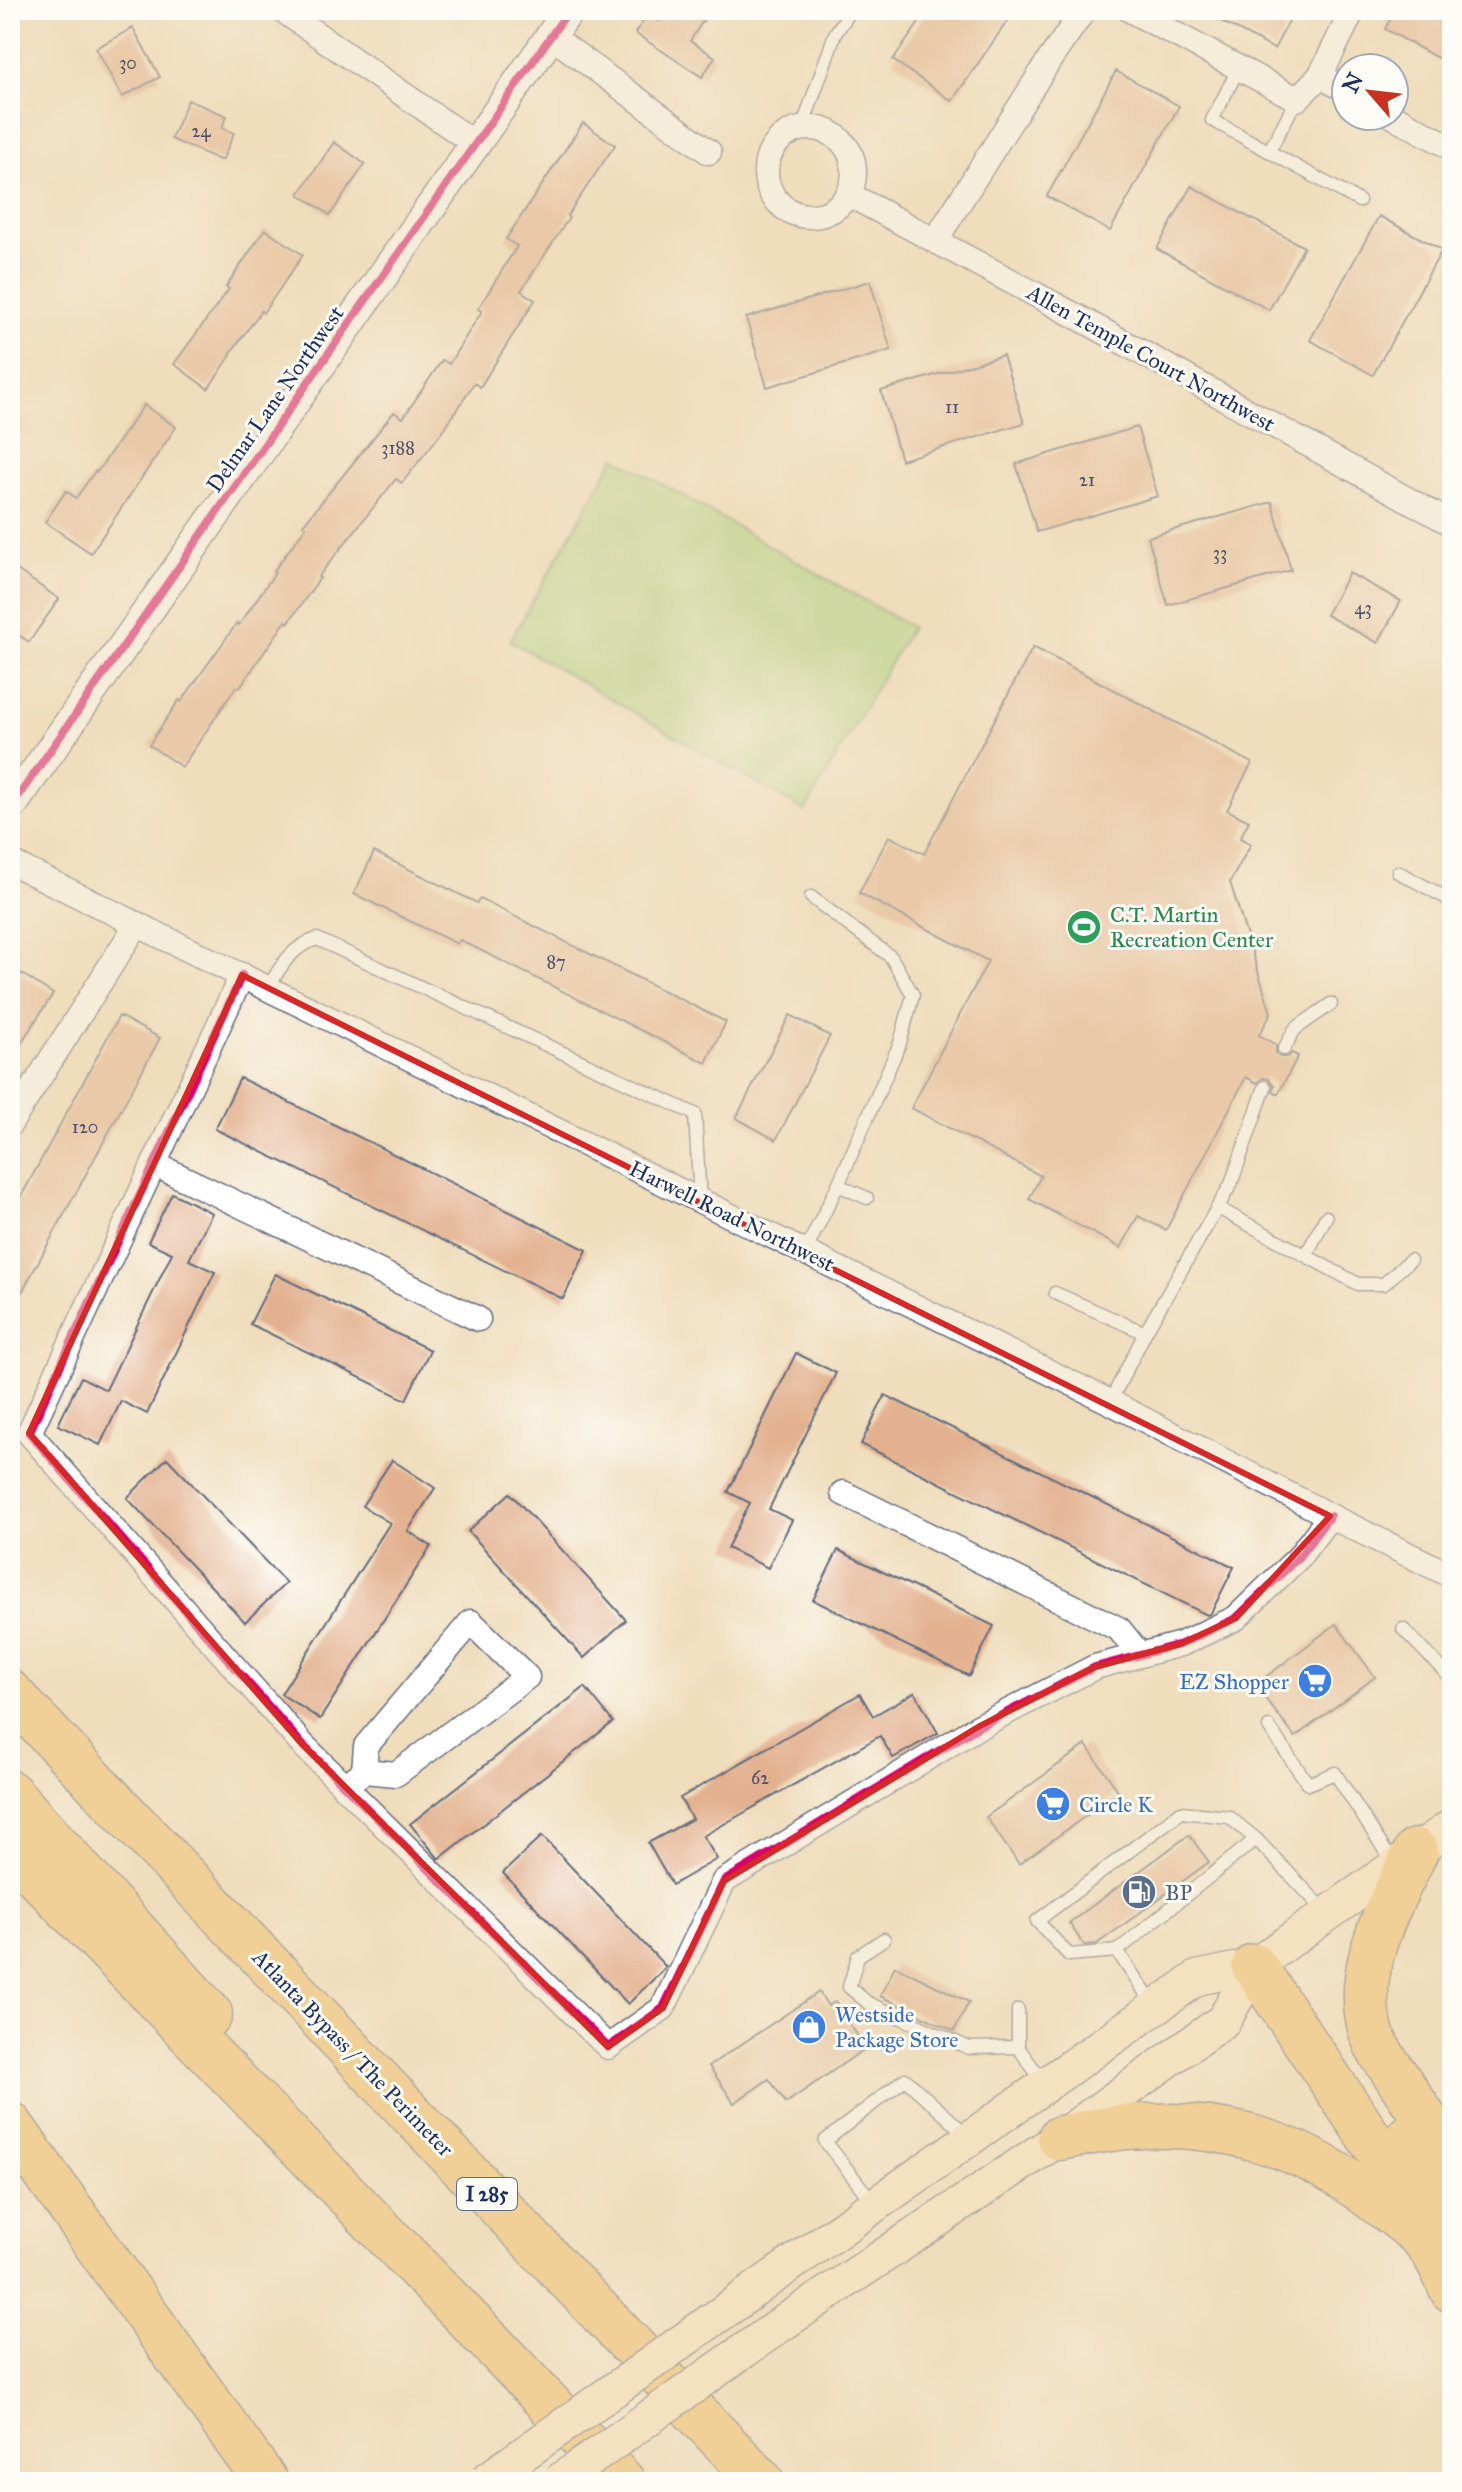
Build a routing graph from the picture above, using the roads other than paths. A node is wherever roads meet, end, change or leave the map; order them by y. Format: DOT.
graph roads {
  1 [pos="282,10"];
  2 [pos="569,10"];
  3 [pos="851,10"];
  4 [pos="1084,10"];
  5 [pos="1130,10"];
  6 [pos="1353,10"];
  7 [pos="551,36"];
  8 [pos="1239,68"];
  9 [pos="1320,76"];
  10 [pos="1330,81"];
  11 [pos="1297,99"];
  12 [pos="1410,125"];
  13 [pos="802,128"];
  14 [pos="475,144"];
  15 [pos="1452,148"];
  16 [pos="1269,151"];
  17 [pos="709,152"];
  18 [pos="848,194"];
  19 [pos="1359,201"];
  20 [pos="935,241"];
  21 [pos="1452,524"];
  22 [pos="10,808"];
  23 [pos="10,862"];
  24 [pos="1398,872"];
  25 [pos="811,897"];
  26 [pos="1452,901"];
  27 [pos="137,924"];
  28 [pos="242,975"];
  29 [pos="268,988"];
  30 [pos="1331,1004"];
  31 [pos="1284,1049"];
  32 [pos="1265,1087"];
  33 [pos="10,1124"];
  34 [pos="154,1164"];
  35 [pos="838,1185"];
  36 [pos="867,1198"];
  37 [pos="700,1201"];
  38 [pos="1218,1208"];
  39 [pos="1326,1217"];
  40 [pos="805,1252"];
  41 [pos="1306,1255"];
  42 [pos="1410,1260"];
  43 [pos="1055,1293"];
  44 [pos="478,1319"];
  45 [pos="1145,1333"];
  46 [pos="1110,1402"];
  47 [pos="843,1493"];
  48 [pos="1330,1516"];
  49 [pos="1452,1576"];
  50 [pos="1403,1629"];
  51 [pos="1140,1655"];
  52 [pos="1452,1679"];
  53 [pos="10,1693"];
  54 [pos="1269,1727"];
  55 [pos="364,1771"];
  56 [pos="344,1787"];
  57 [pos="10,1793"];
  58 [pos="1452,1826"];
  59 [pos="1256,1839"];
  60 [pos="10,1849"];
  61 [pos="1406,1858"];
  62 [pos="1328,1913"];
  63 [pos="884,1939"];
  64 [pos="1117,1951"];
  65 [pos="1265,1958"];
  66 [pos="1155,2007"];
  67 [pos="1018,2010"];
  68 [pos="1018,2047"];
  69 [pos="1045,2085"];
  70 [pos="10,2124"];
  71 [pos="971,2138"];
  72 [pos="1060,2138"];
  73 [pos="1452,2160"];
  74 [pos="876,2206"];
  75 [pos="1438,2225"];
  76 [pos="1452,2290"];
  77 [pos="492,2344"];
  78 [pos="265,2482"];
  79 [pos="484,2482"];
  80 [pos="558,2482"];
  81 [pos="623,2482"];
  82 [pos="762,2482"];
  1 -- 14 [label="street"];
  2 -- 7 [label="street, Delmar Lane Northwest"];
  3 -- 13 [label="lane"];
  4 -- 20 [label="street"];
  5 -- 8 [label="street"];
  6 -- 9 [label="street"];
  7 -- 14 [label="street, Delmar Lane Northwest"];
  7 -- 17 [label="street"];
  8 -- 11 [label="street"];
  8 -- 16 [label="lane"];
  9 -- 10 [label="street"];
  9 -- 11 [label="street"];
  11 -- 16 [label="lane"];
  12 -- 15 [label="street"];
  13 -- 18 [label="street"];
  13 -- 18 [label="street"];
  14 -- 22 [label="street, Delmar Lane Northwest"];
  16 -- 19 [label="lane"];
  18 -- 20 [label="street, Allen Temple Court Northwest"];
  20 -- 21 [label="street, Allen Temple Court Northwest"];
  23 -- 27 [label="street, Harwell Road Northwest"];
  24 -- 26 [label="lane"];
  25 -- 35 [label="lane"];
  27 -- 28 [label="street, Harwell Road Northwest"];
  27 -- 33 [label="street"];
  28 -- 29 [label="street, Harwell Road Northwest"];
  28 -- 34 [label="street"];
  29 -- 37 [label="street, Harwell Road Northwest"];
  29 -- 37 [label="lane"];
  30 -- 31 [label="lane"];
  32 -- 38 [label="lane"];
  34 -- 44 [label="street"];
  34 -- 56 [label="street"];
  35 -- 36 [label="lane"];
  35 -- 40 [label="lane"];
  37 -- 40 [label="street, Harwell Road Northwest"];
  38 -- 41 [label="lane"];
  38 -- 45 [label="lane"];
  39 -- 41 [label="lane"];
  40 -- 46 [label="street, Harwell Road Northwest"];
  41 -- 42 [label="lane"];
  43 -- 45 [label="lane"];
  45 -- 46 [label="lane"];
  46 -- 48 [label="street, Harwell Road Northwest"];
  47 -- 51 [label="street"];
  48 -- 49 [label="street, Harwell Road Northwest"];
  48 -- 51 [label="street"];
  50 -- 52 [label="lane"];
  51 -- 56 [label="street"];
  53 -- 82 [label="highway, Atlanta Bypass / The Perimeter / I 285"];
  54 -- 61 [label="lane"];
  55 -- 55 [label="street"];
  55 -- 56 [label="street"];
  57 -- 77 [label="highway"];
  58 -- 61 [label="main road"];
  59 -- 62 [label="lane"];
  59 -- 64 [label="lane"];
  59 -- 64 [label="lane"];
  60 -- 77 [label="highway"];
  61 -- 62 [label="main road"];
  61 -- 73 [label="highway"];
  62 -- 65 [label="main road"];
  63 -- 68 [label="lane"];
  64 -- 66 [label="lane"];
  65 -- 66 [label="main road"];
  65 -- 72 [label="main road"];
  65 -- 75 [label="highway"];
  66 -- 69 [label="main road"];
  67 -- 68 [label="lane"];
  68 -- 69 [label="lane"];
  69 -- 71 [label="main road"];
  70 -- 78 [label="highway"];
  71 -- 74 [label="main road"];
  71 -- 74 [label="lane"];
  72 -- 75 [label="highway"];
  72 -- 80 [label="main road, bridge"];
  74 -- 79 [label="main road, bridge"];
  75 -- 76 [label="highway"];
  77 -- 81 [label="highway"];
}
